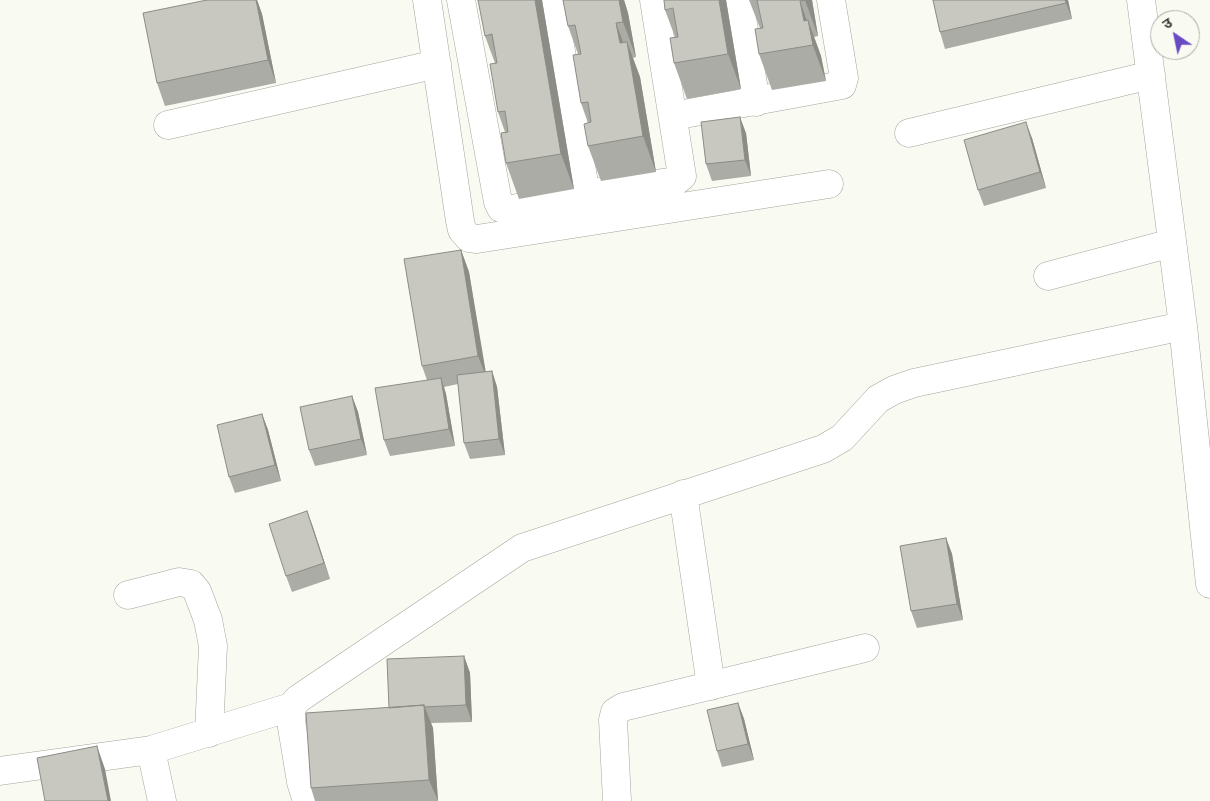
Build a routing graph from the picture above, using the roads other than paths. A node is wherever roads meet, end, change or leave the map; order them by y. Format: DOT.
graph roads {
  1 [pos="427,0"];
  2 [pos="461,0"];
  3 [pos="552,0"];
  4 [pos="654,0"];
  5 [pos="739,0"];
  6 [pos="831,0"];
  7 [pos="1141,0"];
  8 [pos="437,64"];
  9 [pos="1151,75"];
  10 [pos="756,102"];
  11 [pos="673,116"];
  12 [pos="168,126"];
  13 [pos="909,133"];
  14 [pos="829,184"];
  15 [pos="586,194"];
  16 [pos="1172,243"];
  17 [pos="1048,276"];
  18 [pos="1183,326"];
  19 [pos="683,494"];
  20 [pos="1210,584"];
  21 [pos="128,595"];
  22 [pos="865,648"];
  23 [pos="711,686"];
  24 [pos="292,707"];
  25 [pos="209,733"];
  26 [pos="151,750"];
  27 [pos="0,771"];
  28 [pos="162,801"];
  29 [pos="307,801"];
  30 [pos="617,801"];
  1 -- 8 [label="street"];
  2 -- 15 [label="street"];
  3 -- 15 [label="street"];
  4 -- 11 [label="street"];
  5 -- 10 [label="street"];
  6 -- 10 [label="street"];
  7 -- 9 [label="street"];
  8 -- 12 [label="street"];
  8 -- 14 [label="street"];
  9 -- 13 [label="street"];
  9 -- 16 [label="street"];
  10 -- 11 [label="street"];
  11 -- 15 [label="street"];
  16 -- 17 [label="street"];
  16 -- 18 [label="street"];
  18 -- 19 [label="street"];
  18 -- 20 [label="street"];
  19 -- 23 [label="street"];
  19 -- 24 [label="street"];
  21 -- 25 [label="street"];
  22 -- 23 [label="street"];
  23 -- 30 [label="street"];
  24 -- 25 [label="street"];
  24 -- 29 [label="street"];
  25 -- 26 [label="street"];
  26 -- 27 [label="street"];
  26 -- 28 [label="street"];
}
